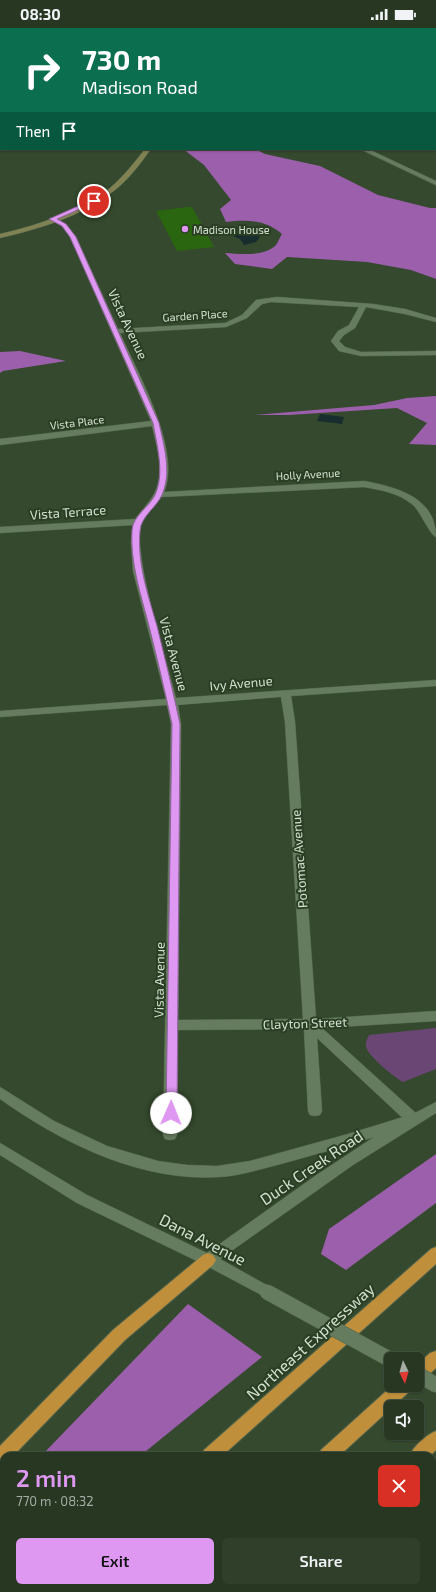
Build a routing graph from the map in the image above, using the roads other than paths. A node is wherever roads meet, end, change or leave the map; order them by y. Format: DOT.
graph roads {
  1 [pos="147,150"];
  2 [pos="365,150"];
  3 [pos="436,183"];
  4 [pos="52,219"];
  5 [pos="9,234"];
  6 [pos="0,236"];
  7 [pos="0,240"];
  8 [pos="363,306"];
  9 [pos="436,320"];
  10 [pos="116,331"];
  11 [pos="436,353"];
  12 [pos="156,423"];
  13 [pos="0,442"];
  14 [pos="158,495"];
  15 [pos="138,522"];
  16 [pos="0,530"];
  17 [pos="436,534"];
  18 [pos="436,683"];
  19 [pos="285,693"];
  20 [pos="172,702"];
  21 [pos="0,714"];
  22 [pos="436,1016"];
  23 [pos="310,1024"];
  24 [pos="173,1025"];
  25 [pos="0,1092"];
  26 [pos="436,1106"];
  27 [pos="315,1111"];
  28 [pos="413,1119"];
  29 [pos="170,1135"];
  30 [pos="0,1148"];
  31 [pos="436,1254"];
  32 [pos="208,1260"];
  33 [pos="384,1356"];
  34 [pos="436,1358"];
  35 [pos="424,1368"];
  36 [pos="424,1378"];
  37 [pos="436,1385"];
  38 [pos="397,1392"];
  39 [pos="436,1439"];
  40 [pos="6,1452"];
  41 [pos="214,1452"];
  42 [pos="331,1452"];
  43 [pos="422,1452"];
  1 -- 4 [label="main road"];
  2 -- 3 [label="street"];
  4 -- 5 [label="main road"];
  4 -- 10 [label="street, Vista Avenue"];
  5 -- 6 [label="main road"];
  5 -- 7 [label="main road"];
  8 -- 9 [label="street, Garden Place"];
  8 -- 10 [label="street, Garden Place"];
  8 -- 11 [label="street"];
  10 -- 12 [label="street, Vista Avenue"];
  12 -- 13 [label="street, Vista Place"];
  12 -- 14 [label="street, Vista Avenue"];
  14 -- 15 [label="street, Vista Avenue"];
  14 -- 17 [label="street, Holly Avenue"];
  15 -- 16 [label="street, Vista Terrace"];
  15 -- 20 [label="street, Vista Avenue"];
  18 -- 19 [label="street, Ivy Avenue"];
  19 -- 20 [label="street, Ivy Avenue"];
  19 -- 23 [label="street, Potomac Avenue"];
  20 -- 21 [label="street, Ivy Avenue"];
  20 -- 24 [label="street, Vista Avenue"];
  22 -- 23 [label="street, Clayton Street"];
  23 -- 24 [label="street, Clayton Street"];
  23 -- 27 [label="street, Potomac Avenue"];
  23 -- 28 [label="street"];
  24 -- 29 [label="street, Vista Avenue"];
  25 -- 28 [label="street"];
  26 -- 28 [label="street, Duck Creek Road"];
  28 -- 32 [label="street, Duck Creek Road"];
  30 -- 32 [label="street, Dana Avenue"];
  31 -- 41 [label="highway, Northeast Expressway"];
  32 -- 33 [label="street, Dana Avenue, bridge"];
  32 -- 40 [label="highway"];
  34 -- 35 [label="highway"];
  36 -- 37 [label="street, bridge"];
  38 -- 42 [label="highway"];
  39 -- 43 [label="highway"];
}
